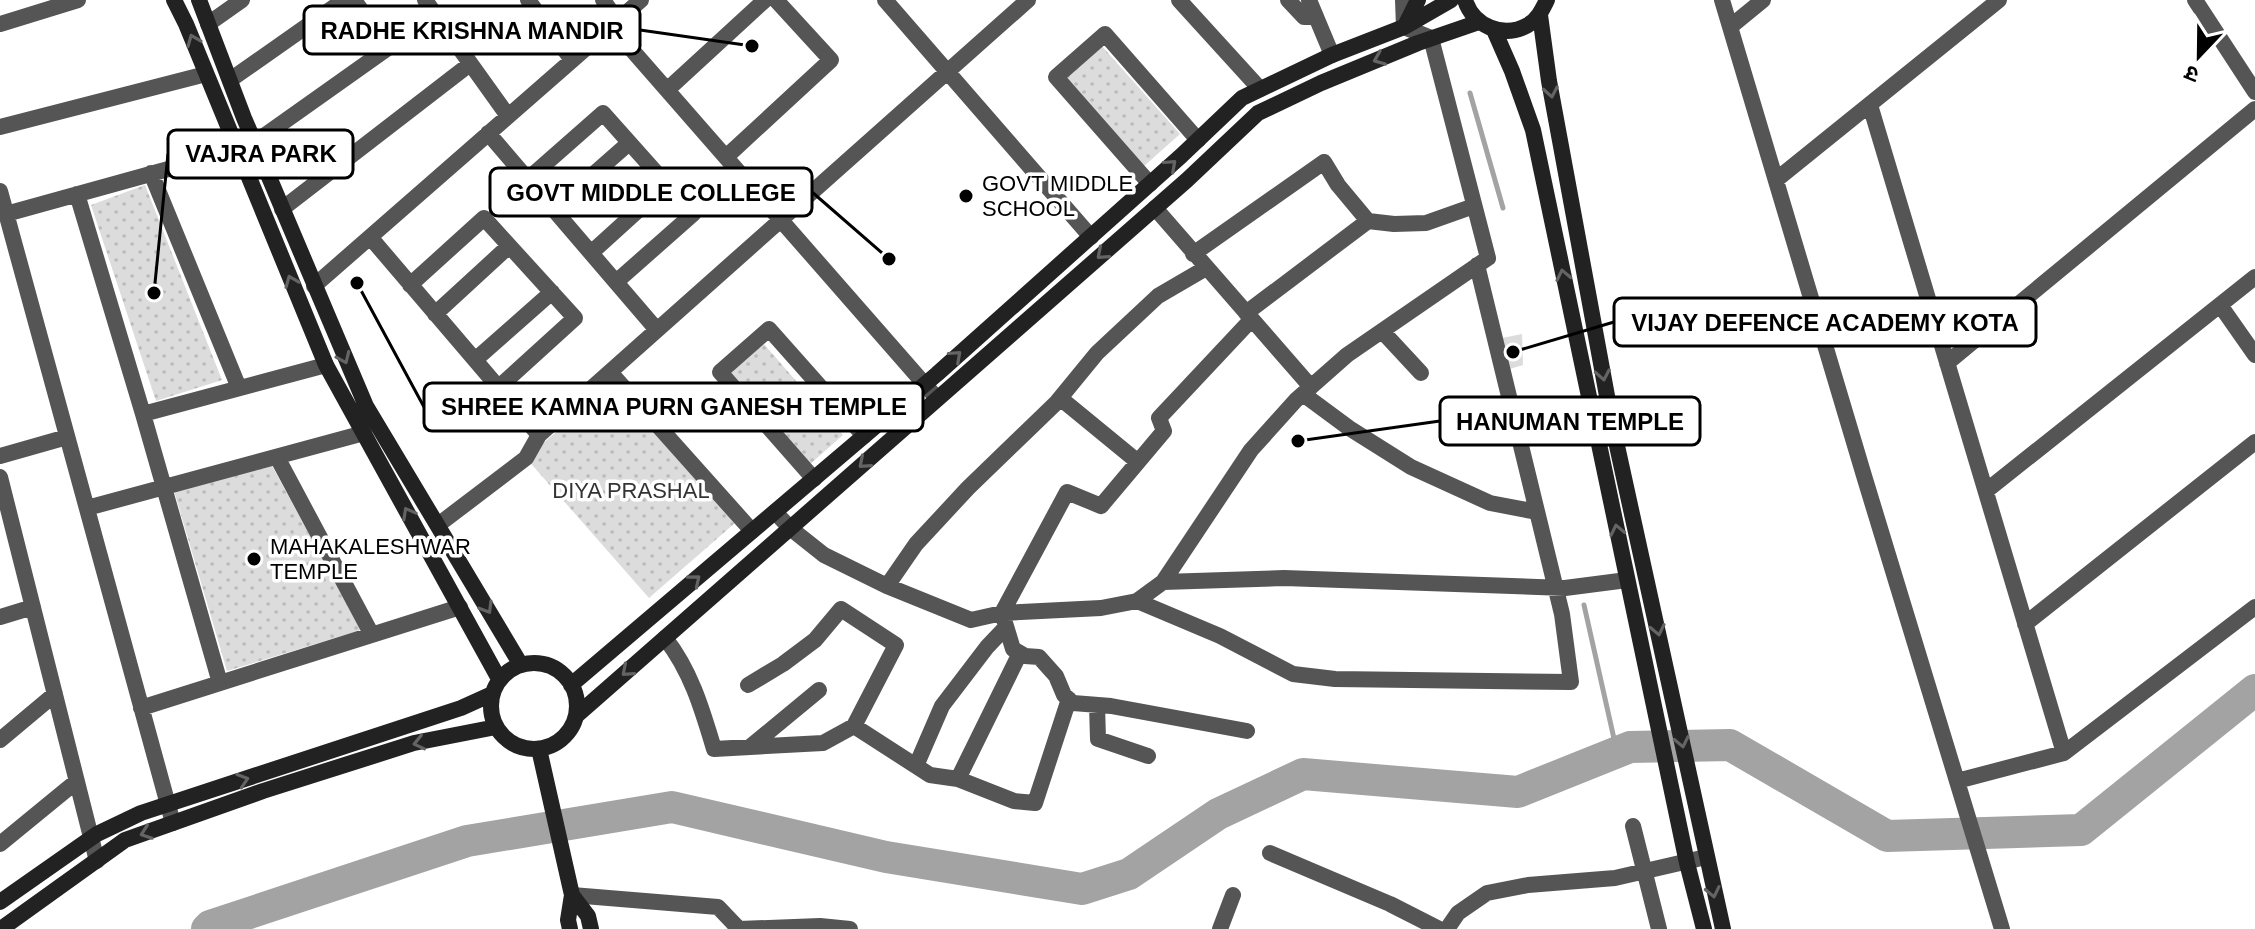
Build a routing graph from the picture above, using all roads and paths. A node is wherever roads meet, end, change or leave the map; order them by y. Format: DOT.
graph roads {
  1 [pos="78,0"];
  2 [pos="174,0"];
  3 [pos="199,0"];
  4 [pos="242,0"];
  5 [pos="344,0"];
  6 [pos="354,0"];
  7 [pos="425,0"];
  8 [pos="528,0"];
  9 [pos="603,0"];
  10 [pos="641,0"];
  11 [pos="765,0"];
  12 [pos="776,0"];
  13 [pos="885,0"];
  14 [pos="1028,0"];
  15 [pos="1179,0"];
  16 [pos="1288,0"];
  17 [pos="1403,0"];
  18 [pos="1418,0"];
  19 [pos="1451,0"];
  20 [pos="1465,0"];
  21 [pos="1722,0"];
  22 [pos="1763,0"];
  23 [pos="1999,0"];
  24 [pos="2195,0"];
  25 [pos="1312,8"];
  26 [pos="1544,8"];
  27 [pos="614,23"];
  28 [pos="0,24"];
  29 [pos="208,24"];
  30 [pos="1486,26"];
  31 [pos="1404,27"];
  32 [pos="1730,27"];
  33 [pos="1431,38"];
  34 [pos="1332,55"];
  35 [pos="572,60"];
  36 [pos="470,64"];
  37 [pos="947,72"];
  38 [pos="206,74"];
  39 [pos="230,80"];
  40 [pos="1260,89"];
  41 [pos="667,90"];
  42 [pos="2255,92"];
  43 [pos="1870,105"];
  44 [pos="2255,109"];
  45 [pos="508,116"];
  46 [pos="0,127"];
  47 [pos="488,133"];
  48 [pos="1198,140"];
  49 [pos="254,143"];
  50 [pos="629,143"];
  51 [pos="237,150"];
  52 [pos="726,157"];
  53 [pos="151,173"];
  54 [pos="528,179"];
  55 [pos="1776,180"];
  56 [pos="667,184"];
  57 [pos="1150,184"];
  58 [pos="0,191"];
  59 [pos="77,194"];
  60 [pos="1474,206"];
  61 [pos="1155,208"];
  62 [pos="282,209"];
  63 [pos="554,209"];
  64 [pos="6,214"];
  65 [pos="781,220"];
  66 [pos="1368,221"];
  67 [pos="370,237"];
  68 [pos="1091,237"];
  69 [pos="509,246"];
  70 [pos="591,253"];
  71 [pos="1193,254"];
  72 [pos="1477,265"];
  73 [pos="1206,268"];
  74 [pos="2255,277"];
  75 [pos="616,282"];
  76 [pos="410,285"];
  77 [pos="314,286"];
  78 [pos="552,292"];
  79 [pos="2220,305"];
  80 [pos="435,314"];
  81 [pos="1248,316"];
  82 [pos="657,330"];
  83 [pos="1382,331"];
  84 [pos="2255,355"];
  85 [pos="475,360"];
  86 [pos="1947,363"];
  87 [pos="326,365"];
  88 [pos="610,372"];
  89 [pos="1421,373"];
  90 [pos="925,384"];
  91 [pos="239,388"];
  92 [pos="498,388"];
  93 [pos="1307,390"];
  94 [pos="937,398"];
  95 [pos="1060,398"];
  96 [pos="143,414"];
  97 [pos="364,433"];
  98 [pos="539,435"];
  99 [pos="864,436"];
  100 [pos="67,437"];
  101 [pos="2255,442"];
  102 [pos="0,456"];
  103 [pos="277,457"];
  104 [pos="1138,462"];
  105 [pos="0,477"];
  106 [pos="814,479"];
  107 [pos="163,487"];
  108 [pos="1986,491"];
  109 [pos="87,508"];
  110 [pos="775,512"];
  111 [pos="1537,512"];
  112 [pos="438,525"];
  113 [pos="790,528"];
  114 [pos="752,531"];
  115 [pos="8,539"];
  116 [pos="1627,580"];
  117 [pos="1163,582"];
  118 [pos="887,586"];
  119 [pos="1555,587"];
  120 [pos="1137,601"];
  121 [pos="33,607"];
  122 [pos="460,607"];
  123 [pos="2255,607"];
  124 [pos="0,617"];
  125 [pos="1004,620"];
  126 [pos="2025,624"];
  127 [pos="372,635"];
  128 [pos="665,638"];
  129 [pos="1020,653"];
  130 [pos="521,665"];
  131 [pos="220,683"];
  132 [pos="571,685"];
  133 [pos="748,685"];
  134 [pos="496,687"];
  135 [pos="819,690"];
  136 [pos="55,694"];
  137 [pos="1069,699"];
  138 [pos="1097,705"];
  139 [pos="141,708"];
  140 [pos="576,716"];
  141 [pos="854,726"];
  142 [pos="496,727"];
  143 [pos="1247,731"];
  144 [pos="0,740"];
  145 [pos="750,747"];
  146 [pos="539,749"];
  147 [pos="2064,753"];
  148 [pos="1148,756"];
  149 [pos="916,766"];
  150 [pos="958,779"];
  151 [pos="77,781"];
  152 [pos="1958,786"];
  153 [pos="168,805"];
  154 [pos="173,823"];
  155 [pos="1633,826"];
  156 [pos="91,838"];
  157 [pos="0,844"];
  158 [pos="1270,853"];
  159 [pos="1706,857"];
  160 [pos="97,861"];
  161 [pos="1687,863"];
  162 [pos="1645,872"];
  163 [pos="572,895"];
  164 [pos="1233,895"];
  165 [pos="0,902"];
  166 [pos="1,929"];
  167 [pos="570,929"];
  168 [pos="591,929"];
  169 [pos="850,929"];
  170 [pos="1220,929"];
  171 [pos="1439,929"];
  172 [pos="1447,929"];
  173 [pos="1659,929"];
  174 [pos="1704,929"];
  175 [pos="1723,929"];
  176 [pos="2002,929"];
  1 -- 28 [label="street"];
  38 -- 2 [label="street, one-way"];
  3 -- 29 [label="street"];
  4 -- 29 [label="street"];
  5 -- 39 [label="street"];
  6 -- 49 [label="street"];
  7 -- 36 [label="street"];
  8 -- 35 [label="street"];
  9 -- 27 [label="street"];
  10 -- 27 [label="street"];
  11 -- 41 [label="street"];
  12 -- 52 [label="street"];
  13 -- 37 [label="street"];
  14 -- 37 [label="street"];
  15 -- 40 [label="street"];
  16 -- 25 [label="street"];
  17 -- 31 [label="street"];
  18 -- 31 [label="street"];
  19 -- 31 [label="street"];
  20 -- 30 [label="street"];
  21 -- 32 [label="street"];
  22 -- 32 [label="street"];
  23 -- 43 [label="street"];
  24 -- 42 [label="street"];
  25 -- 34 [label="street"];
  26 -- 30 [label="street"];
  26 -- 159 [label="street, one-way"];
  27 -- 35 [label="street"];
  27 -- 41 [label="street"];
  29 -- 39 [label="street"];
  30 -- 33 [label="street"];
  116 -- 30 [label="street, one-way"];
  31 -- 33 [label="street"];
  31 -- 34 [label="street"];
  32 -- 55 [label="street"];
  33 -- 60 [label="street"];
  33 -- 61 [label="street, one-way"];
  34 -- 40 [label="street"];
  35 -- 45 [label="street"];
  36 -- 45 [label="street"];
  36 -- 62 [label="street"];
  37 -- 65 [label="street"];
  37 -- 68 [label="street"];
  38 -- 46 [label="street"];
  38 -- 51 [label="street"];
  39 -- 49 [label="street"];
  40 -- 48 [label="street"];
  41 -- 52 [label="street"];
  43 -- 55 [label="street"];
  43 -- 86 [label="street"];
  44 -- 86 [label="street"];
  45 -- 47 [label="street"];
  47 -- 54 [label="street"];
  47 -- 67 [label="street"];
  57 -- 48 [label="street, one-way"];
  48 -- 57 [label="street"];
  49 -- 62 [label="street"];
  50 -- 54 [label="street"];
  50 -- 56 [label="street"];
  50 -- 63 [label="street"];
  51 -- 53 [label="street"];
  87 -- 51 [label="street, one-way"];
  52 -- 65 [label="street"];
  53 -- 59 [label="street"];
  53 -- 91 [label="street"];
  54 -- 63 [label="street"];
  55 -- 152 [label="street"];
  56 -- 70 [label="street"];
  56 -- 75 [label="street"];
  57 -- 68 [label="street"];
  58 -- 64 [label="street"];
  59 -- 64 [label="street"];
  59 -- 96 [label="street"];
  60 -- 66 [label="street"];
  60 -- 72 [label="street"];
  61 -- 71 [label="street"];
  61 -- 94 [label="street, one-way"];
  62 -- 77 [label="street"];
  63 -- 70 [label="street"];
  64 -- 100 [label="street"];
  65 -- 82 [label="street"];
  65 -- 90 [label="street"];
  66 -- 71 [label="street"];
  66 -- 81 [label="street"];
  67 -- 76 [label="street"];
  67 -- 77 [label="street"];
  90 -- 68 [label="street, one-way"];
  69 -- 76 [label="street"];
  69 -- 78 [label="street"];
  69 -- 80 [label="street"];
  70 -- 75 [label="street"];
  71 -- 73 [label="street"];
  72 -- 83 [label="street"];
  72 -- 111 [label="street"];
  73 -- 81 [label="street"];
  73 -- 95 [label="street"];
  74 -- 79 [label="street"];
  75 -- 82 [label="street"];
  76 -- 80 [label="street"];
  77 -- 112 [label="street, one-way"];
  78 -- 85 [label="street"];
  78 -- 92 [label="street"];
  79 -- 84 [label="street"];
  79 -- 108 [label="street"];
  80 -- 85 [label="street"];
  81 -- 93 [label="street"];
  81 -- 104 [label="street"];
  82 -- 88 [label="street"];
  83 -- 89 [label="street"];
  83 -- 93 [label="street"];
  85 -- 92 [label="street"];
  86 -- 108 [label="street"];
  87 -- 91 [label="street"];
  87 -- 97 [label="street"];
  88 -- 98 [label="street"];
  88 -- 114 [label="street"];
  90 -- 94 [label="street"];
  90 -- 99 [label="street"];
  91 -- 96 [label="street"];
  92 -- 98 [label="street"];
  93 -- 111 [label="street"];
  93 -- 117 [label="street"];
  94 -- 113 [label="street, one-way"];
  95 -- 104 [label="street"];
  95 -- 118 [label="street"];
  96 -- 107 [label="street"];
  97 -- 103 [label="street"];
  122 -- 97 [label="street, one-way"];
  98 -- 112 [label="street"];
  99 -- 106 [label="street"];
  99 -- 106 [label="street"];
  100 -- 102 [label="street"];
  100 -- 109 [label="street"];
  101 -- 126 [label="street"];
  103 -- 107 [label="street"];
  103 -- 127 [label="street"];
  104 -- 125 [label="street"];
  105 -- 115 [label="street"];
  106 -- 110 [label="street"];
  107 -- 109 [label="street"];
  107 -- 131 [label="street"];
  108 -- 126 [label="street"];
  109 -- 139 [label="street"];
  110 -- 113 [label="street"];
  110 -- 114 [label="street"];
  111 -- 119 [label="street"];
  112 -- 130 [label="street, one-way"];
  113 -- 118 [label="street"];
  113 -- 128 [label="street"];
  132 -- 114 [label="street, one-way"];
  115 -- 121 [label="street"];
  116 -- 119 [label="street"];
  116 -- 161 [label="street"];
  117 -- 119 [label="street"];
  117 -- 120 [label="street"];
  118 -- 125 [label="street"];
  119 -- 120 [label="street"];
  120 -- 125 [label="street"];
  121 -- 124 [label="street"];
  121 -- 136 [label="street"];
  122 -- 127 [label="street"];
  122 -- 134 [label="street"];
  123 -- 147 [label="street"];
  125 -- 129 [label="street"];
  125 -- 149 [label="street"];
  126 -- 147 [label="street"];
  127 -- 131 [label="street"];
  128 -- 140 [label="street, one-way"];
  128 -- 145 [label="street"];
  129 -- 137 [label="street"];
  129 -- 150 [label="street"];
  130 -- 132 [label="street"];
  130 -- 134 [label="street"];
  131 -- 139 [label="street"];
  132 -- 140 [label="street"];
  133 -- 141 [label="street"];
  134 -- 142 [label="street"];
  153 -- 134 [label="street, one-way"];
  135 -- 145 [label="street"];
  136 -- 144 [label="street"];
  136 -- 151 [label="street"];
  137 -- 138 [label="street"];
  137 -- 150 [label="street"];
  138 -- 143 [label="street"];
  138 -- 148 [label="street"];
  139 -- 153 [label="street"];
  140 -- 146 [label="street"];
  141 -- 145 [label="street"];
  141 -- 149 [label="street"];
  142 -- 146 [label="street"];
  142 -- 154 [label="street, one-way"];
  146 -- 163 [label="street"];
  147 -- 152 [label="street"];
  149 -- 150 [label="street"];
  151 -- 156 [label="street"];
  151 -- 157 [label="street"];
  152 -- 176 [label="street"];
  153 -- 154 [label="street"];
  153 -- 156 [label="street"];
  154 -- 160 [label="street, one-way"];
  155 -- 162 [label="street"];
  156 -- 160 [label="street"];
  156 -- 165 [label="street"];
  158 -- 171 [label="street"];
  159 -- 161 [label="street"];
  159 -- 175 [label="street, one-way"];
  160 -- 166 [label="street"];
  161 -- 162 [label="street"];
  161 -- 174 [label="street"];
  162 -- 172 [label="street"];
  162 -- 173 [label="street"];
  163 -- 167 [label="street"];
  163 -- 168 [label="street"];
  163 -- 169 [label="street"];
  164 -- 170 [label="street"];
}
